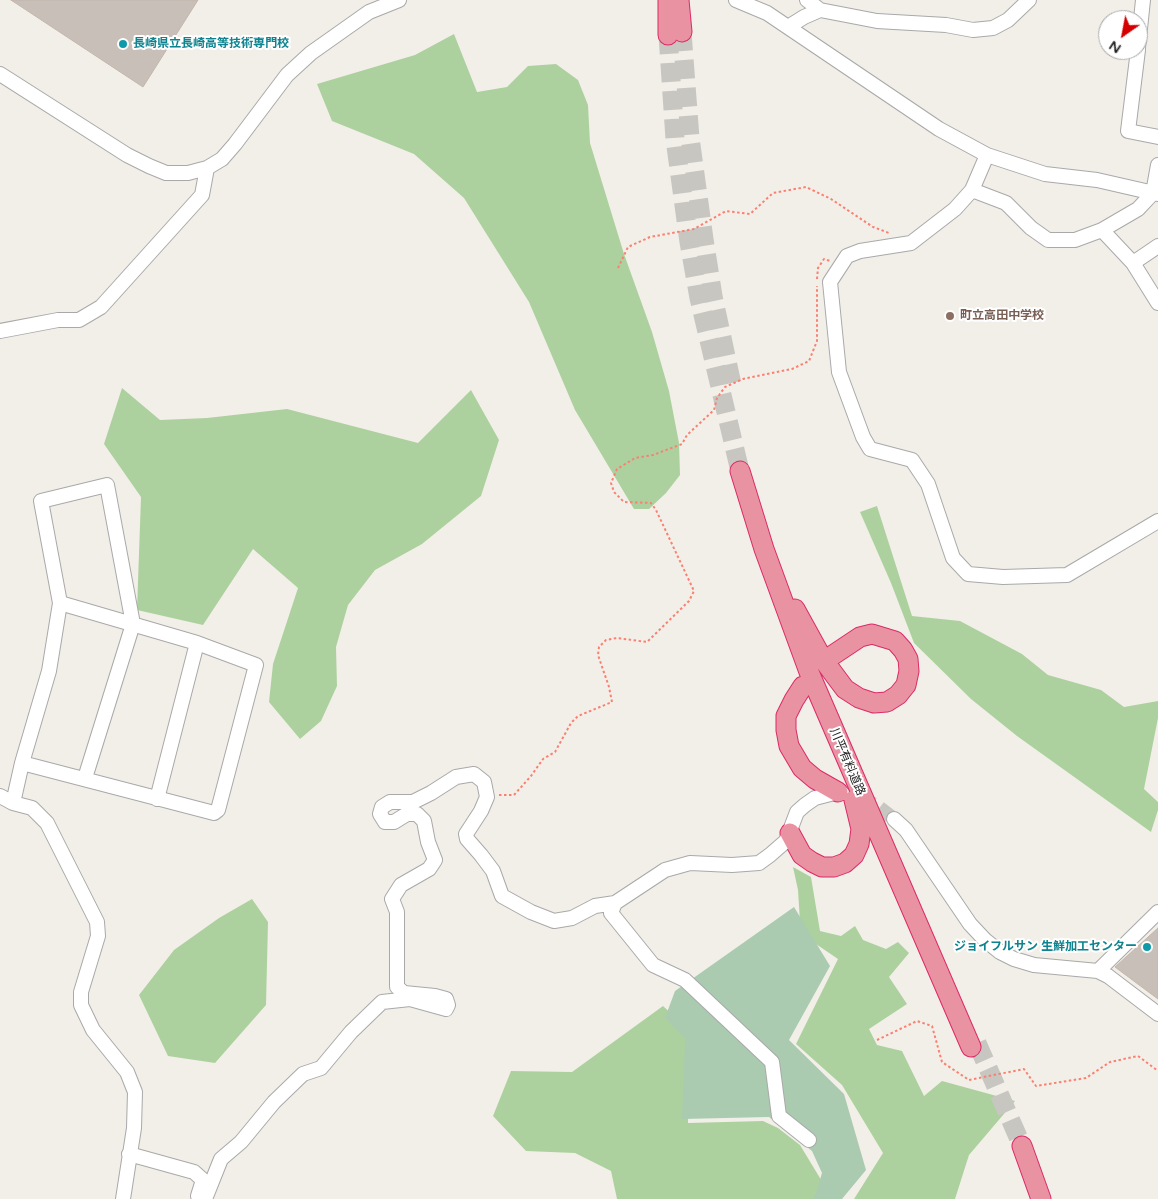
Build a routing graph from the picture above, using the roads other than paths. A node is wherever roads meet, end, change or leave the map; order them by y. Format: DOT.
graph roads {
  1 [pos="399,0"];
  2 [pos="668,0"];
  3 [pos="680,0"];
  4 [pos="736,0"];
  5 [pos="807,0"];
  6 [pos="1028,0"];
  7 [pos="820,10"];
  8 [pos="788,27"];
  9 [pos="1137,60"];
  10 [pos="0,74"];
  11 [pos="1158,137"];
  12 [pos="987,155"];
  13 [pos="1158,165"];
  14 [pos="208,168"];
  15 [pos="972,190"];
  16 [pos="1156,193"];
  17 [pos="1102,230"];
  18 [pos="1158,246"];
  19 [pos="1132,264"];
  20 [pos="1158,303"];
  21 [pos="0,331"];
  22 [pos="1158,521"];
  23 [pos="60,603"];
  24 [pos="792,603"];
  25 [pos="133,624"];
  26 [pos="197,643"];
  27 [pos="833,655"];
  28 [pos="806,679"];
  29 [pos="22,762"];
  30 [pos="85,778"];
  31 [pos="842,793"];
  32 [pos="0,796"];
  33 [pos="157,799"];
  34 [pos="13,803"];
  35 [pos="894,818"];
  36 [pos="790,833"];
  37 [pos="614,903"];
  38 [pos="1158,912"];
  39 [pos="1098,971"];
  40 [pos="1158,1014"];
  41 [pos="809,1140"];
  42 [pos="129,1154"];
  43 [pos="123,1199"];
  44 [pos="197,1199"];
  45 [pos="205,1199"];
  46 [pos="1030,1199"];
  47 [pos="1041,1199"];
  1 -- 14 [label="street"];
  2 -- 3 [label="highway"];
  4 -- 8 [label="street"];
  5 -- 7 [label="street"];
  6 -- 7 [label="street"];
  7 -- 8 [label="street"];
  8 -- 12 [label="street"];
  9 -- 11 [label="street"];
  10 -- 14 [label="street"];
  12 -- 15 [label="street"];
  12 -- 16 [label="street"];
  13 -- 16 [label="street"];
  14 -- 21 [label="street"];
  15 -- 17 [label="street"];
  15 -- 22 [label="street"];
  16 -- 17 [label="street"];
  17 -- 19 [label="street"];
  18 -- 19 [label="street"];
  19 -- 20 [label="street"];
  23 -- 25 [label="street"];
  23 -- 25 [label="street"];
  23 -- 29 [label="street"];
  24 -- 27 [label="highway"];
  24 -- 28 [label="highway, 川平有料道路"];
  24 -- 28 [label="highway, 川平有料道路"];
  25 -- 26 [label="street"];
  25 -- 30 [label="street"];
  26 -- 33 [label="street"];
  26 -- 33 [label="street"];
  28 -- 31 [label="highway"];
  28 -- 36 [label="highway"];
  29 -- 30 [label="street"];
  29 -- 34 [label="street"];
  30 -- 33 [label="street"];
  31 -- 36 [label="street"];
  32 -- 34 [label="street"];
  34 -- 42 [label="street"];
  35 -- 39 [label="street"];
  36 -- 37 [label="street"];
  37 -- 41 [label="street"];
  37 -- 45 [label="street"];
  38 -- 39 [label="street"];
  39 -- 40 [label="street"];
  42 -- 43 [label="street"];
  42 -- 44 [label="street"];
  46 -- 47 [label="highway"];
}
